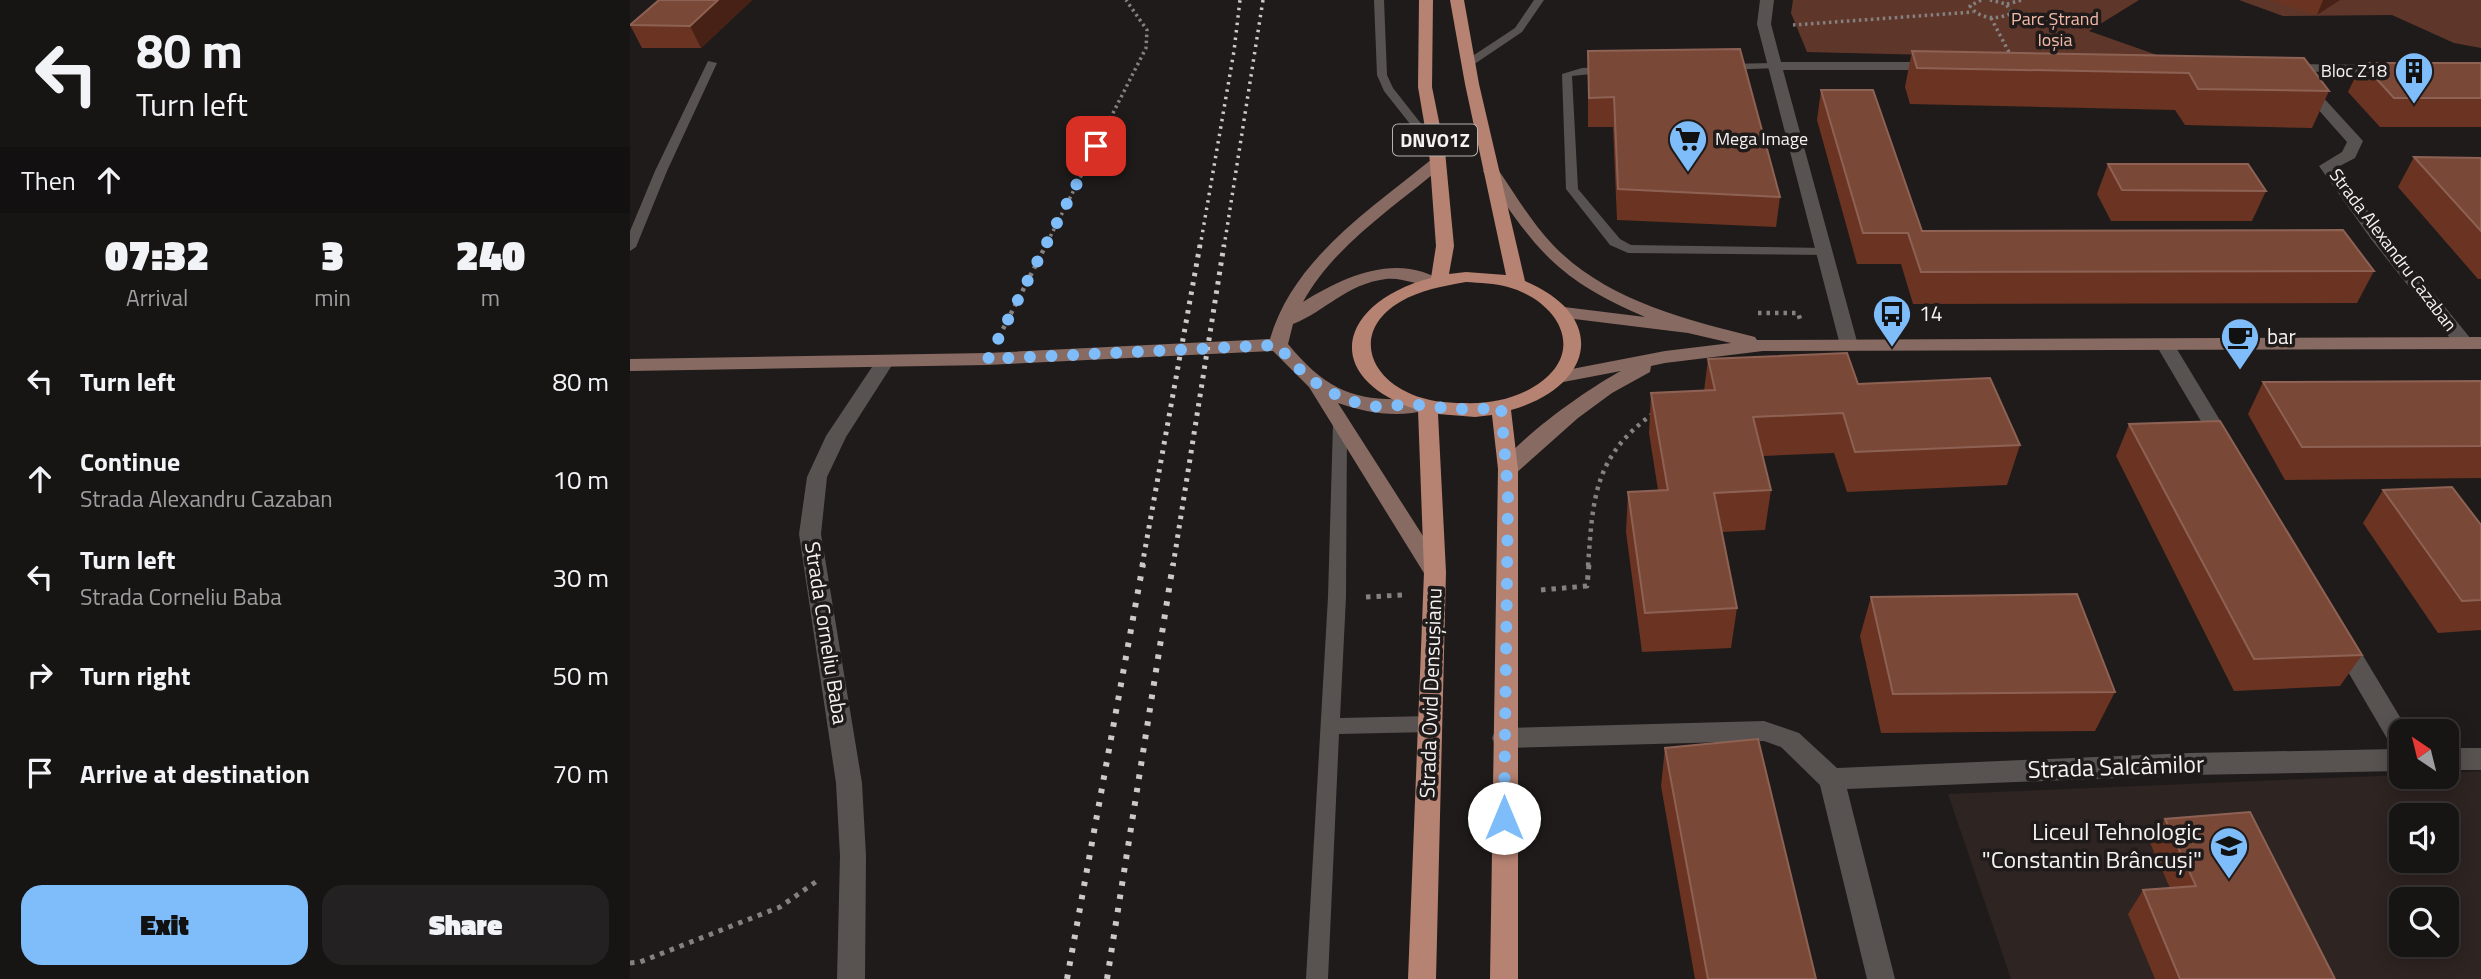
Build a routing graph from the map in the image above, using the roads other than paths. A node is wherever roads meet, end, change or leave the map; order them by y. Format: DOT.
graph roads {
  1 [pos="1379,0"];
  2 [pos="1426,0"];
  3 [pos="1457,0"];
  4 [pos="1539,0"];
  5 [pos="1768,0"];
  6 [pos="1469,62"];
  7 [pos="712,63"];
  8 [pos="1774,66"];
  9 [pos="1949,66"];
  10 [pos="1706,67"];
  11 [pos="2264,68"];
  12 [pos="2290,68"];
  13 [pos="1623,69"];
  14 [pos="2399,69"];
  15 [pos="1438,157"];
  16 [pos="1491,171"];
  17 [pos="630,247"];
  18 [pos="1825,252"];
  19 [pos="1436,281"];
  20 [pos="1517,284"];
  21 [pos="1564,313"];
  22 [pos="1688,327"];
  23 [pos="1279,336"];
  24 [pos="2473,343"];
  25 [pos="1763,345"];
  26 [pos="1849,345"];
  27 [pos="2165,345"];
  28 [pos="1665,357"];
  29 [pos="885,362"];
  30 [pos="630,365"];
  31 [pos="1558,377"];
  32 [pos="1318,387"];
  33 [pos="1424,406"];
  34 [pos="1501,407"];
  35 [pos="1340,423"];
  36 [pos="2236,464"];
  37 [pos="1508,469"];
  38 [pos="1434,583"];
  39 [pos="2332,625"];
  40 [pos="2389,720"];
  41 [pos="1430,724"];
  42 [pos="1329,726"];
  43 [pos="1504,738"];
  44 [pos="2459,759"];
  45 [pos="2481,759"];
  46 [pos="2389,760"];
  47 [pos="1832,779"];
  48 [pos="850,979"];
  49 [pos="1317,979"];
  50 [pos="1422,979"];
  51 [pos="1504,979"];
  52 [pos="1881,979"];
  1 -- 15 [label="lane"];
  2 -- 15 [label="main road, DNVO1Z"];
  3 -- 6 [label="main road, DNVO1Z"];
  4 -- 6 [label="lane"];
  5 -- 8 [label="street"];
  6 -- 16 [label="main road, DNVO1Z"];
  7 -- 17 [label="lane"];
  8 -- 9 [label="street"];
  8 -- 10 [label="lane"];
  8 -- 18 [label="street"];
  11 -- 12 [label="street"];
  12 -- 14 [label="street"];
  12 -- 24 [label="street, Strada Alexandru Cazaban"];
  13 -- 18 [label="lane"];
  15 -- 19 [label="main road, DNVO1Z"];
  15 -- 23 [label="street"];
  16 -- 20 [label="main road, DNVO1Z"];
  16 -- 22 [label="street"];
  18 -- 26 [label="street"];
  19 -- 20 [label="main road"];
  19 -- 23 [label="street"];
  19 -- 33 [label="main road"];
  20 -- 21 [label="main road"];
  21 -- 22 [label="street, Strada Alexandru Cazaban"];
  21 -- 31 [label="main road"];
  22 -- 25 [label="street, Strada Alexandru Cazaban"];
  23 -- 29 [label="street"];
  23 -- 32 [label="street"];
  24 -- 27 [label="street, Strada Alexandru Cazaban"];
  25 -- 26 [label="street, Strada Alexandru Cazaban"];
  25 -- 28 [label="street, Strada Alexandru Cazaban"];
  26 -- 27 [label="street, Strada Alexandru Cazaban"];
  27 -- 36 [label="street"];
  28 -- 31 [label="street, Strada Alexandru Cazaban"];
  28 -- 37 [label="street"];
  29 -- 30 [label="street"];
  29 -- 48 [label="street, Strada Corneliu Baba"];
  31 -- 34 [label="main road"];
  32 -- 33 [label="street"];
  32 -- 35 [label="street"];
  33 -- 34 [label="main road"];
  33 -- 38 [label="main road, Strada Ovid Densușianu"];
  34 -- 37 [label="main road"];
  35 -- 38 [label="street"];
  35 -- 42 [label="lane"];
  37 -- 43 [label="main road"];
  38 -- 41 [label="main road, Strada Ovid Densușianu"];
  39 -- 40 [label="street"];
  41 -- 42 [label="lane"];
  41 -- 50 [label="main road, Strada Ovid Densușianu"];
  42 -- 49 [label="lane"];
  43 -- 47 [label="street"];
  43 -- 51 [label="main road"];
  44 -- 45 [label="street"];
  46 -- 47 [label="street, Strada Salcâmilor"];
  47 -- 52 [label="street"];
}
